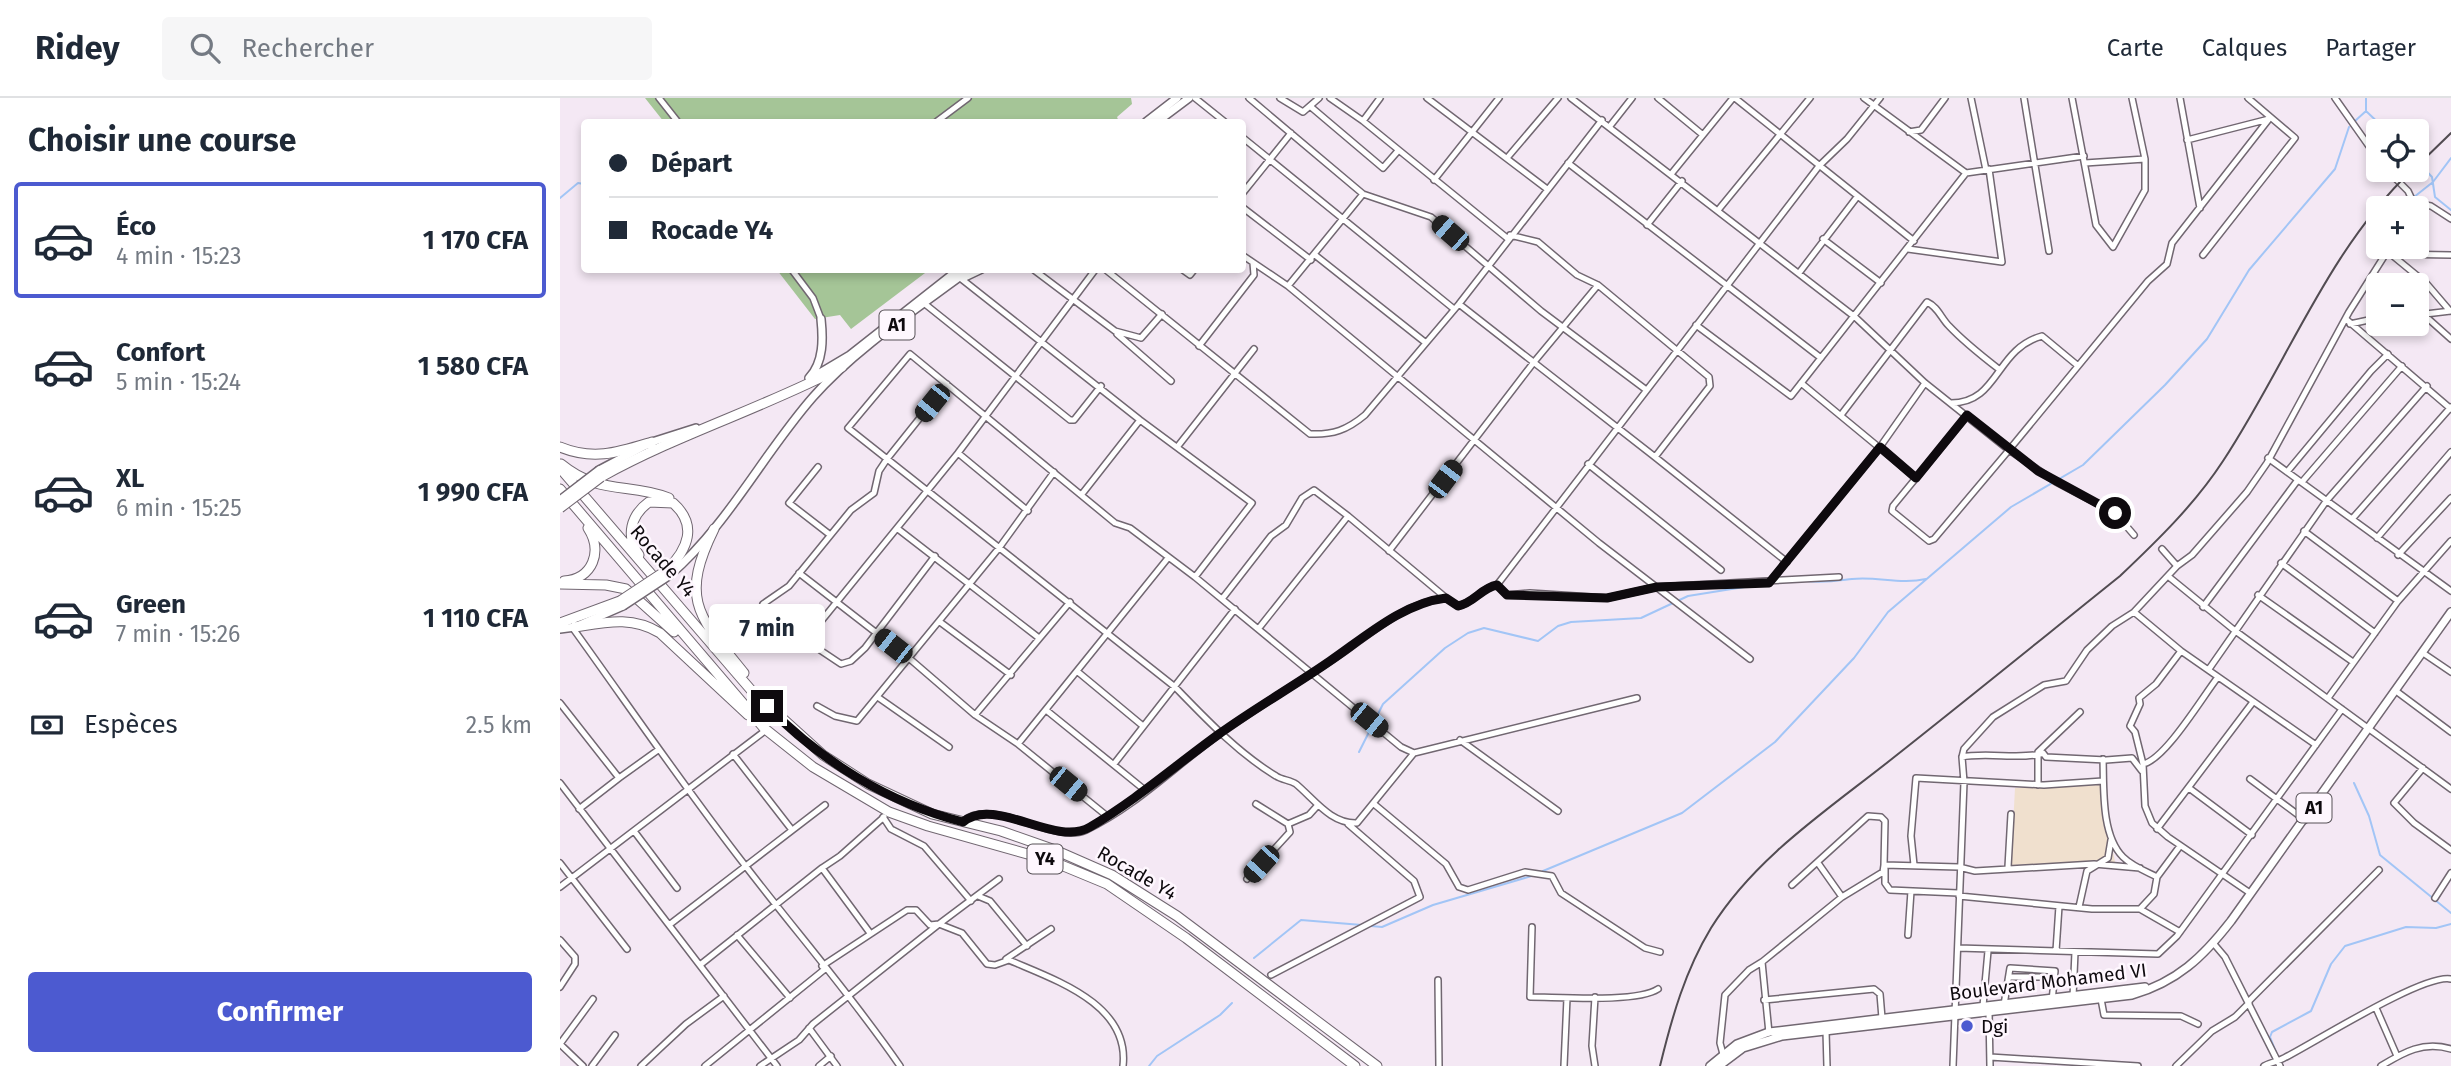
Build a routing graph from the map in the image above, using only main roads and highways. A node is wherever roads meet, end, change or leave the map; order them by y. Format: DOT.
graph roads {
  1 [pos="1177,98"];
  2 [pos="1189,98"];
  3 [pos="1150,119"];
  4 [pos="1161,119"];
  5 [pos="960,275"];
  6 [pos="821,319"];
  7 [pos="842,367"];
  8 [pos="806,382"];
  9 [pos="652,442"];
  10 [pos="560,447"];
  11 [pos="560,465"];
  12 [pos="600,473"];
  13 [pos="560,489"];
  14 [pos="560,500"];
  15 [pos="560,508"];
  16 [pos="714,529"];
  17 [pos="671,571"];
  18 [pos="560,582"];
  19 [pos="662,587"];
  20 [pos="622,604"];
  21 [pos="2451,612"];
  22 [pos="560,623"];
  23 [pos="574,627"];
  24 [pos="560,629"];
  25 [pos="709,664"];
  26 [pos="765,729"];
  27 [pos="868,784"];
  28 [pos="2159,985"];
  29 [pos="2052,1001"];
  30 [pos="1958,1012"];
  31 [pos="1770,1035"];
  32 [pos="1355,1066"];
  33 [pos="1377,1066"];
  34 [pos="1710,1066"];
  35 [pos="1718,1066"];
  1 -- 3 [label="main road"];
  2 -- 4 [label="main road"];
  5 -- 7 [label="main road, A1"];
  5 -- 8 [label="main road, A1"];
  6 -- 8 [label="main road"];
  7 -- 12 [label="highway"];
  7 -- 16 [label="main road, A1"];
  8 -- 9 [label="main road"];
  9 -- 10 [label="highway"];
  9 -- 12 [label="main road"];
  11 -- 17 [label="highway"];
  11 -- 19 [label="highway, Rocade Y4 / Y4"];
  12 -- 14 [label="main road, bridge"];
  12 -- 15 [label="highway, bridge"];
  13 -- 18 [label="highway"];
  13 -- 25 [label="highway, Rocade Y4 / Y4"];
  16 -- 17 [label="main road"];
  16 -- 27 [label="highway"];
  17 -- 19 [label="highway"];
  17 -- 20 [label="highway, bridge"];
  18 -- 25 [label="highway"];
  19 -- 27 [label="highway, Rocade Y4 / Y4"];
  20 -- 22 [label="highway"];
  20 -- 23 [label="main road"];
  21 -- 28 [label="main road, A1"];
  23 -- 24 [label="main road"];
  23 -- 26 [label="highway"];
  25 -- 26 [label="highway, Rocade Y4 / Y4"];
  26 -- 32 [label="highway, Rocade Y4 / Y4"];
  27 -- 33 [label="highway, Rocade Y4 / Y4"];
  28 -- 29 [label="main road, Boulevard Mohamed VI / A1"];
  28 -- 29 [label="main road, Boulevard Mohamed VI / A1"];
  29 -- 30 [label="main road, Boulevard Mohamed VI / A1"];
  30 -- 31 [label="main road, Boulevard Mohamed VI / A1"];
  30 -- 31 [label="main road, Boulevard Mohamed VI / A1"];
  31 -- 34 [label="main road, Boulevard Mohamed VI / A1"];
  31 -- 35 [label="main road, Boulevard Mohamed VI / A1"];
}
